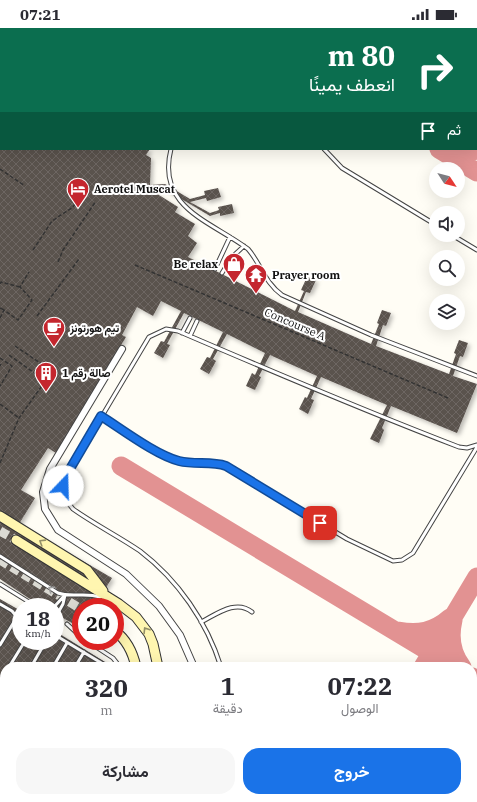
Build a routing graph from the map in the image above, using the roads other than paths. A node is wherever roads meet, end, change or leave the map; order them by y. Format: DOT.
graph roads {
  1 [pos="171,150"];
  2 [pos="325,150"];
  3 [pos="429,221"];
  4 [pos="230,236"];
  5 [pos="464,242"];
  6 [pos="244,246"];
  7 [pos="477,250"];
  8 [pos="215,269"];
  9 [pos="222,273"];
  10 [pos="190,318"];
  11 [pos="197,321"];
  12 [pos="182,333"];
  13 [pos="190,336"];
  14 [pos="122,349"];
  15 [pos="477,376"];
  16 [pos="101,416"];
  17 [pos="477,446"];
  18 [pos="0,516"];
  19 [pos="16,540"];
  20 [pos="0,556"];
  21 [pos="0,584"];
  22 [pos="65,595"];
  23 [pos="23,598"];
  24 [pos="62,598"];
  25 [pos="104,598"];
  26 [pos="110,598"];
  27 [pos="112,598"];
  28 [pos="64,600"];
  29 [pos="0,604"];
  30 [pos="124,607"];
  31 [pos="12,611"];
  32 [pos="252,612"];
  33 [pos="202,622"];
  34 [pos="67,624"];
  35 [pos="12,625"];
  36 [pos="72,629"];
  37 [pos="124,639"];
  38 [pos="64,641"];
  39 [pos="67,643"];
  40 [pos="0,645"];
  41 [pos="19,650"];
  42 [pos="41,650"];
  43 [pos="101,650"];
  44 [pos="84,652"];
  45 [pos="12,662"];
  46 [pos="34,662"];
  47 [pos="56,662"];
  48 [pos="78,662"];
  49 [pos="100,662"];
  50 [pos="116,662"];
  51 [pos="135,662"];
  52 [pos="157,662"];
  53 [pos="192,662"];
  54 [pos="219,662"];
  1 -- 4 [label="lane"];
  2 -- 3 [label="lane"];
  4 -- 6 [label="lane"];
  4 -- 8 [label="lane"];
  5 -- 7 [label="lane"];
  6 -- 9 [label="lane"];
  6 -- 15 [label="lane"];
  10 -- 12 [label="lane"];
  11 -- 13 [label="lane"];
  12 -- 13 [label="lane"];
  12 -- 16 [label="lane"];
  13 -- 17 [label="lane"];
  14 -- 53 [label="street"];
  16 -- 17 [label="lane"];
  16 -- 33 [label="lane"];
  27 -- 18 [label="street, one-way"];
  19 -- 26 [label="street"];
  22 -- 20 [label="lane, one-way"];
  21 -- 23 [label="lane"];
  22 -- 24 [label="lane"];
  22 -- 25 [label="lane"];
  22 -- 28 [label="lane"];
  29 -- 31 [label="lane"];
  52 -- 30 [label="street, one-way"];
  32 -- 33 [label="lane"];
  33 -- 54 [label="lane"];
  34 -- 36 [label="lane"];
  35 -- 40 [label="lane"];
  37 -- 51 [label="street"];
  38 -- 39 [label="lane"];
  39 -- 44 [label="lane"];
  39 -- 47 [label="lane"];
  41 -- 45 [label="lane"];
  42 -- 46 [label="lane"];
  43 -- 50 [label="lane"];
  44 -- 48 [label="lane"];
  44 -- 49 [label="lane"];
}
